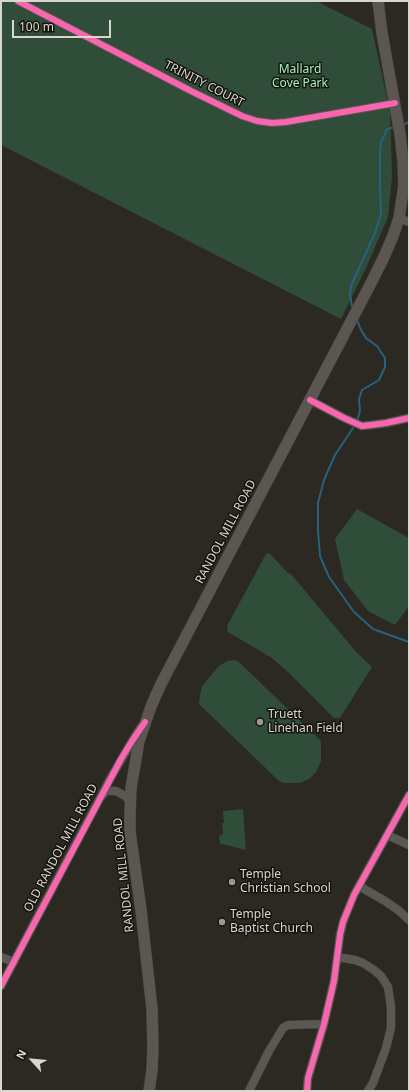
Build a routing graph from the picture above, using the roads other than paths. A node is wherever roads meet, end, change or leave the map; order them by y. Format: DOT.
graph roads {
  1 [pos="18,1"];
  2 [pos="378,1"];
  3 [pos="395,103"];
  4 [pos="404,220"];
  5 [pos="310,400"];
  6 [pos="409,418"];
  7 [pos="145,722"];
  8 [pos="409,795"];
  9 [pos="101,796"];
  10 [pos="130,802"];
  11 [pos="388,835"];
  12 [pos="409,845"];
  13 [pos="359,886"];
  14 [pos="409,920"];
  15 [pos="1,957"];
  16 [pos="337,957"];
  17 [pos="14,962"];
  18 [pos="1,986"];
  19 [pos="324,1024"];
  20 [pos="149,1091"];
  21 [pos="249,1091"];
  22 [pos="307,1091"];
  23 [pos="368,1091"];
  1 -- 3 [label="street, TRINITY COURT"];
  2 -- 3 [label="main road, RANDOL MILL ROAD"];
  3 -- 4 [label="main road, RANDOL MILL ROAD"];
  4 -- 5 [label="main road, RANDOL MILL ROAD"];
  5 -- 6 [label="street"];
  5 -- 7 [label="main road, RANDOL MILL ROAD"];
  7 -- 9 [label="street, OLD RANDOL MILL ROAD"];
  7 -- 10 [label="main road, RANDOL MILL ROAD"];
  8 -- 11 [label="street"];
  9 -- 10 [label="street"];
  9 -- 17 [label="street, OLD RANDOL MILL ROAD"];
  10 -- 20 [label="main road, RANDOL MILL ROAD"];
  11 -- 12 [label="street"];
  11 -- 13 [label="street"];
  13 -- 14 [label="street"];
  13 -- 16 [label="street"];
  15 -- 17 [label="street"];
  16 -- 19 [label="street"];
  16 -- 23 [label="street"];
  17 -- 18 [label="street, OLD RANDOL MILL ROAD"];
  19 -- 21 [label="street"];
  19 -- 22 [label="street"];
}
